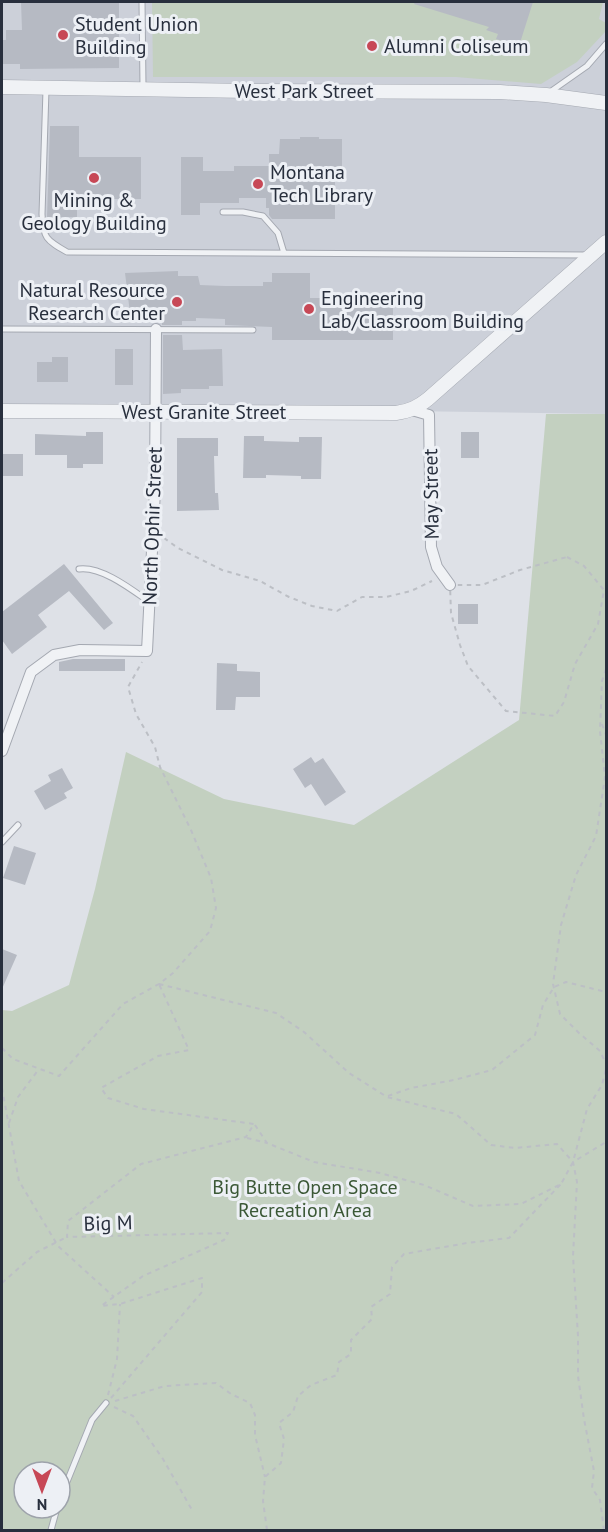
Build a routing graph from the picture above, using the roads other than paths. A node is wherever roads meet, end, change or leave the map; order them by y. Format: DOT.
graph roads {
  1 [pos="142,2"];
  2 [pos="606,44"];
  3 [pos="2,87"];
  4 [pos="46,88"];
  5 [pos="142,89"];
  6 [pos="546,95"];
  7 [pos="606,103"];
  8 [pos="223,212"];
  9 [pos="606,242"];
  10 [pos="284,253"];
  11 [pos="591,255"];
  12 [pos="2,329"];
  13 [pos="156,329"];
  14 [pos="253,330"];
  15 [pos="2,411"];
  16 [pos="409,411"];
  17 [pos="155,412"];
  18 [pos="79,569"];
  19 [pos="446,580"];
  20 [pos="149,602"];
  21 [pos="2,751"];
  22 [pos="18,825"];
  23 [pos="2,843"];
  24 [pos="106,1403"];
  25 [pos="72,1469"];
  1 -- 5 [label="lane"];
  2 -- 6 [label="lane"];
  3 -- 4 [label="street, West Park Street"];
  4 -- 5 [label="street, West Park Street"];
  4 -- 10 [label="lane"];
  5 -- 6 [label="street, West Park Street"];
  6 -- 7 [label="street, West Park Street"];
  8 -- 10 [label="lane"];
  9 -- 11 [label="street"];
  10 -- 11 [label="lane"];
  11 -- 16 [label="street"];
  12 -- 13 [label="lane"];
  13 -- 14 [label="lane"];
  13 -- 17 [label="street, North Ophir Street"];
  15 -- 17 [label="street, West Granite Street"];
  16 -- 17 [label="street, West Granite Street"];
  16 -- 19 [label="street, May Street"];
  17 -- 20 [label="street, North Ophir Street"];
  18 -- 20 [label="lane"];
  20 -- 21 [label="street, North Ophir Street"];
  22 -- 23 [label="lane"];
  24 -- 25 [label="lane"];
}
